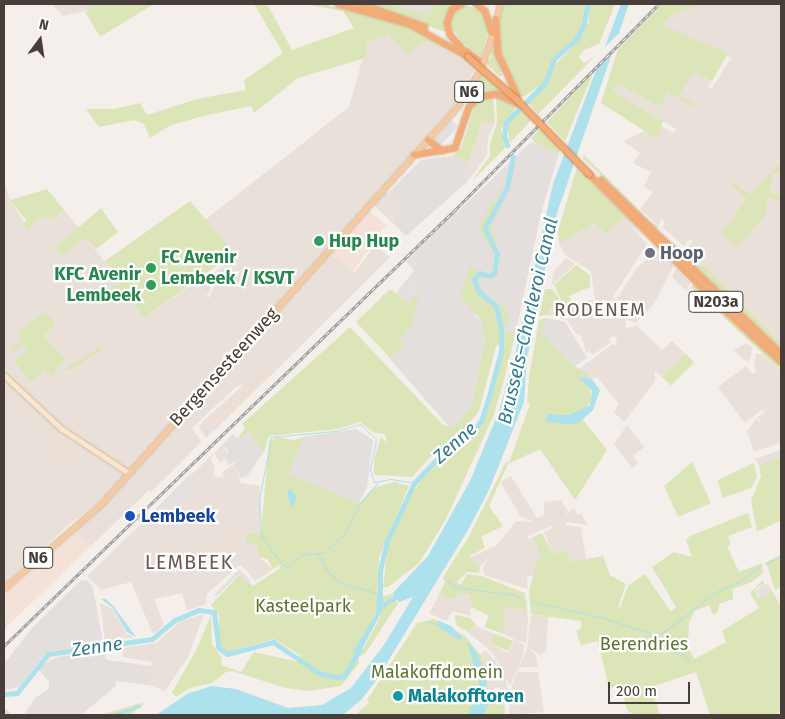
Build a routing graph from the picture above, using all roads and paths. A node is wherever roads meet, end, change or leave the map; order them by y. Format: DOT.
graph roads {
  1 [pos="338,4"];
  2 [pos="361,4"];
  3 [pos="462,4"];
  4 [pos="476,4"];
  5 [pos="500,4"];
  6 [pos="496,19"];
  7 [pos="492,33"];
  8 [pos="462,49"];
  9 [pos="469,55"];
  10 [pos="518,97"];
  11 [pos="527,111"];
  12 [pos="428,140"];
  13 [pos="442,151"];
  14 [pos="414,155"];
  15 [pos="590,172"];
  16 [pos="781,354"];
  17 [pos="781,362"];
  18 [pos="5,376"];
  19 [pos="129,473"];
  20 [pos="4,588"];
  1 -- 9 [label="highway, N203a"];
  2 -- 8 [label="highway, N203a"];
  3 -- 8 [label="highway"];
  4 -- 7 [label="highway"];
  5 -- 6 [label="main road, Bergensesteenweg / N6"];
  6 -- 7 [label="main road, Bergensesteenweg / N6"];
  6 -- 10 [label="highway"];
  7 -- 12 [label="main road, Bergensesteenweg / N6"];
  8 -- 9 [label="highway, N203a"];
  9 -- 10 [label="highway, N203a, bridge"];
  9 -- 11 [label="highway, N203a, bridge"];
  10 -- 15 [label="highway, N203a, bridge"];
  11 -- 13 [label="highway, bridge"];
  11 -- 15 [label="highway, N203a, bridge"];
  12 -- 13 [label="highway"];
  12 -- 14 [label="main road, Bergensesteenweg / N6"];
  13 -- 14 [label="highway"];
  14 -- 19 [label="main road, Bergensesteenweg / N6"];
  15 -- 16 [label="highway, N203a"];
  15 -- 17 [label="highway, N203a"];
  18 -- 19 [label="street"];
  19 -- 20 [label="main road, Bergensesteenweg / N6"];
}
